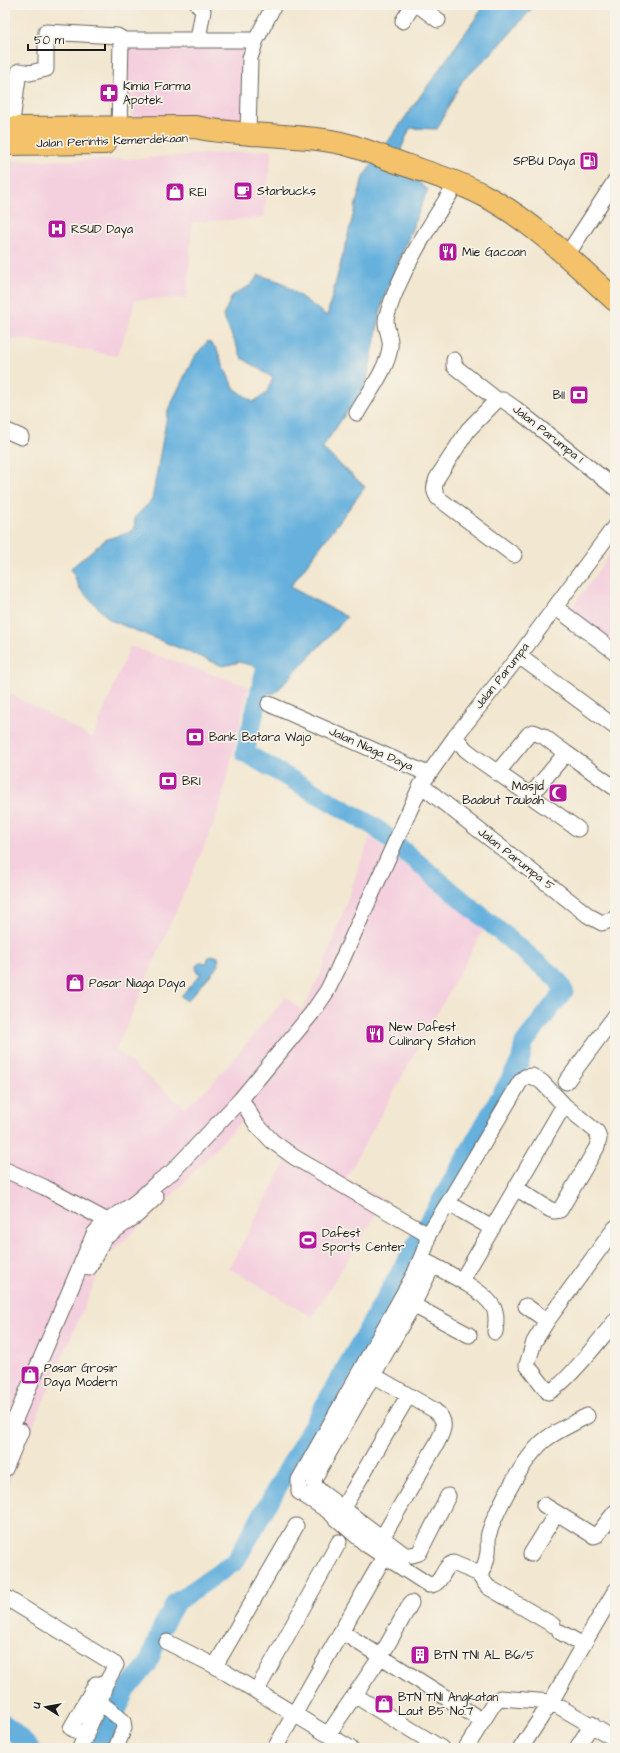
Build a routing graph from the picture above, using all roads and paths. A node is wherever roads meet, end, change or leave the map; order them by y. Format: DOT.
graph roads {
  1 [pos="198,5"];
  2 [pos="274,5"];
  3 [pos="413,5"];
  4 [pos="418,5"];
  5 [pos="438,20"];
  6 [pos="403,21"];
  7 [pos="198,39"];
  8 [pos="124,40"];
  9 [pos="256,40"];
  10 [pos="119,128"];
  11 [pos="217,132"];
  12 [pos="7,133"];
  13 [pos="248,133"];
  14 [pos="70,136"];
  15 [pos="615,181"];
  16 [pos="457,183"];
  17 [pos="567,255"];
  18 [pos="615,300"];
  19 [pos="454,360"];
  20 [pos="497,400"];
  21 [pos="357,412"];
  22 [pos="5,430"];
  23 [pos="21,437"];
  24 [pos="615,488"];
  25 [pos="615,526"];
  26 [pos="514,555"];
  27 [pos="555,607"];
  28 [pos="615,652"];
  29 [pos="519,656"];
  30 [pos="269,704"];
  31 [pos="615,726"];
  32 [pos="455,737"];
  33 [pos="566,753"];
  34 [pos="498,773"];
  35 [pos="425,779"];
  36 [pos="615,788"];
  37 [pos="530,796"];
  38 [pos="578,829"];
  39 [pos="614,919"];
  40 [pos="615,1016"];
  41 [pos="566,1082"];
  42 [pos="240,1099"];
  43 [pos="564,1105"];
  44 [pos="5,1170"];
  45 [pos="516,1188"];
  46 [pos="448,1203"];
  47 [pos="114,1224"];
  48 [pos="492,1228"];
  49 [pos="615,1228"];
  50 [pos="422,1230"];
  51 [pos="427,1262"];
  52 [pos="462,1280"];
  53 [pos="413,1305"];
  54 [pos="526,1306"];
  55 [pos="547,1321"];
  56 [pos="615,1321"];
  57 [pos="495,1332"];
  58 [pos="469,1335"];
  59 [pos="373,1376"];
  60 [pos="408,1396"];
  61 [pos="587,1416"];
  62 [pos="5,1443"];
  63 [pos="5,1469"];
  64 [pos="448,1496"];
  65 [pos="343,1508"];
  66 [pos="615,1512"];
  67 [pos="296,1526"];
  68 [pos="382,1538"];
  69 [pos="339,1542"];
  70 [pos="531,1554"];
  71 [pos="381,1562"];
  72 [pos="482,1575"];
  73 [pos="615,1591"];
  74 [pos="5,1597"];
  75 [pos="411,1603"];
  76 [pos="342,1632"];
  77 [pos="167,1642"];
  78 [pos="583,1645"];
  79 [pos="381,1656"];
  80 [pos="215,1666"];
  81 [pos="105,1685"];
  82 [pos="257,1690"];
  83 [pos="354,1695"];
  84 [pos="552,1702"];
  85 [pos="104,1704"];
  86 [pos="296,1714"];
  87 [pos="483,1721"];
  88 [pos="592,1724"];
  89 [pos="329,1734"];
  90 [pos="615,1739"];
  91 [pos="82,1742"];
  92 [pos="116,1748"];
  93 [pos="275,1748"];
  94 [pos="350,1748"];
  95 [pos="441,1748"];
  96 [pos="466,1748"];
  97 [pos="521,1748"];
  98 [pos="577,1748"];
  1 -- 7 [label="street"];
  2 -- 9 [label="street"];
  3 -- 6 [label="street"];
  4 -- 5 [label="street"];
  7 -- 8 [label="street"];
  7 -- 9 [label="street"];
  8 -- 10 [label="street"];
  8 -- 12 [label="street"];
  9 -- 13 [label="street"];
  10 -- 11 [label="highway, Jalan Perintis Kemerdekaan"];
  10 -- 14 [label="highway, Jalan Perintis Kemerdekaan"];
  11 -- 13 [label="highway, Jalan Perintis Kemerdekaan"];
  11 -- 14 [label="highway, Jalan Perintis Kemerdekaan"];
  12 -- 14 [label="highway, Jalan Perintis Kemerdekaan"];
  13 -- 16 [label="highway, Jalan Perintis Kemerdekaan"];
  15 -- 17 [label="street"];
  16 -- 17 [label="highway, Jalan Perintis Kemerdekaan"];
  16 -- 21 [label="street"];
  17 -- 18 [label="highway, Jalan Perintis Kemerdekaan"];
  19 -- 20 [label="street, Jalan Parumpa 1"];
  20 -- 24 [label="street, Jalan Parumpa 1"];
  20 -- 26 [label="street"];
  22 -- 23 [label="street"];
  25 -- 27 [label="street, Jalan Parumpa"];
  27 -- 28 [label="street"];
  27 -- 29 [label="street, Jalan Parumpa"];
  29 -- 31 [label="street"];
  29 -- 32 [label="street, Jalan Parumpa"];
  30 -- 35 [label="street, Jalan Niaga Daya"];
  32 -- 34 [label="street"];
  32 -- 35 [label="street, Jalan Parumpa"];
  33 -- 34 [label="street"];
  33 -- 36 [label="street"];
  33 -- 37 [label="street"];
  34 -- 37 [label="street"];
  35 -- 39 [label="street, Jalan Parumpa 5"];
  35 -- 42 [label="street, Jalan Parumpa"];
  37 -- 38 [label="street"];
  40 -- 41 [label="street"];
  42 -- 47 [label="street, Jalan Parumpa"];
  42 -- 50 [label="street"];
  43 -- 45 [label="street"];
  43 -- 45 [label="street"];
  43 -- 46 [label="street"];
  44 -- 47 [label="street"];
  45 -- 48 [label="street"];
  46 -- 48 [label="street"];
  46 -- 50 [label="street"];
  47 -- 62 [label="street"];
  47 -- 63 [label="street"];
  48 -- 52 [label="street"];
  49 -- 55 [label="street"];
  50 -- 51 [label="street"];
  51 -- 52 [label="street"];
  51 -- 53 [label="street"];
  51 -- 72 [label="street"];
  52 -- 57 [label="street"];
  53 -- 58 [label="street"];
  53 -- 59 [label="street"];
  54 -- 55 [label="street"];
  55 -- 56 [label="street"];
  59 -- 60 [label="street"];
  59 -- 65 [label="street"];
  60 -- 65 [label="street"];
  60 -- 68 [label="street"];
  61 -- 72 [label="street"];
  64 -- 68 [label="street"];
  65 -- 68 [label="street"];
  66 -- 70 [label="street"];
  67 -- 80 [label="street"];
  69 -- 82 [label="street"];
  71 -- 76 [label="street"];
  72 -- 78 [label="street"];
  73 -- 78 [label="street"];
  74 -- 81 [label="street"];
  75 -- 79 [label="street"];
  76 -- 79 [label="street"];
  76 -- 86 [label="street"];
  77 -- 80 [label="street"];
  78 -- 84 [label="street"];
  79 -- 83 [label="street"];
  79 -- 87 [label="street"];
  80 -- 82 [label="street"];
  81 -- 85 [label="street"];
  81 -- 91 [label="street"];
  82 -- 86 [label="street"];
  83 -- 89 [label="street"];
  83 -- 95 [label="street"];
  84 -- 87 [label="street"];
  84 -- 88 [label="street"];
  84 -- 97 [label="street"];
  85 -- 91 [label="street"];
  85 -- 92 [label="street"];
  86 -- 89 [label="street"];
  86 -- 93 [label="street"];
  87 -- 96 [label="street"];
  88 -- 90 [label="street"];
  88 -- 98 [label="street"];
  89 -- 94 [label="street"];
}
